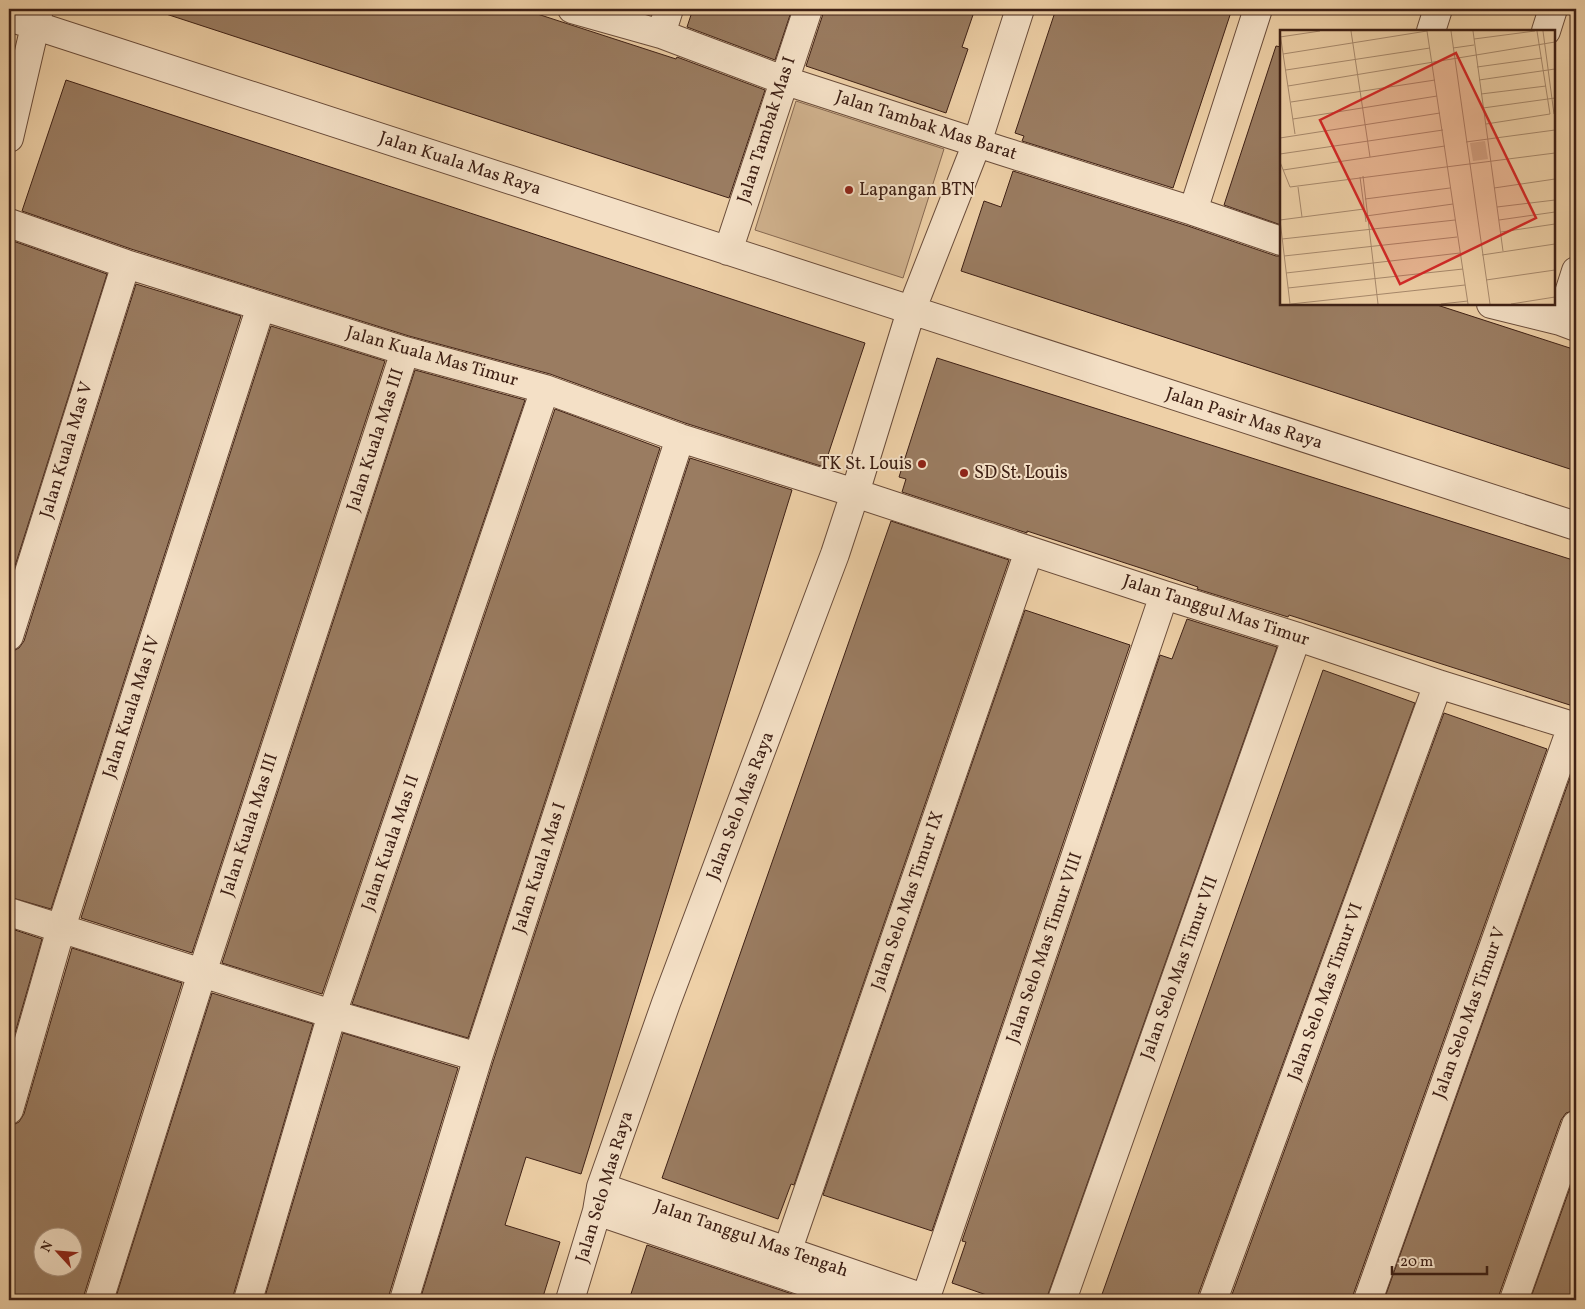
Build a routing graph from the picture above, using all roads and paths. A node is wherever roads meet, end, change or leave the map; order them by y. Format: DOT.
graph roads {
  1 [pos="572,9"];
  2 [pos="808,9"];
  3 [pos="1020,9"];
  4 [pos="1258,9"];
  5 [pos="1438,9"];
  6 [pos="1553,9"];
  7 [pos="9,17"];
  8 [pos="37,17"];
  9 [pos="665,21"];
  10 [pos="1431,30"];
  11 [pos="1546,30"];
  12 [pos="783,80"];
  13 [pos="9,138"];
  14 [pos="977,143"];
  15 [pos="1193,211"];
  16 [pos="9,222"];
  17 [pos="1280,241"];
  18 [pos="728,251"];
  19 [pos="126,264"];
  20 [pos="1576,271"];
  21 [pos="1495,305"];
  22 [pos="261,306"];
  23 [pos="911,311"];
  24 [pos="1568,324"];
  25 [pos="405,351"];
  26 [pos="546,389"];
  27 [pos="680,438"];
  28 [pos="856,493"];
  29 [pos="1576,526"];
  30 [pos="1029,551"];
  31 [pos="1164,595"];
  32 [pos="9,636"];
  33 [pos="1298,637"];
  34 [pos="1438,684"];
  35 [pos="1574,726"];
  36 [pos="9,912"];
  37 [pos="61,928"];
  38 [pos="202,973"];
  39 [pos="332,1014"];
  40 [pos="478,1057"];
  41 [pos="9,1110"];
  42 [pos="1576,1125"];
  43 [pos="599,1199"];
  44 [pos="788,1252"];
  45 [pos="99,1300"];
  46 [pos="248,1300"];
  47 [pos="404,1300"];
  48 [pos="570,1300"];
  49 [pos="858,1300"];
  50 [pos="927,1300"];
  51 [pos="1062,1300"];
  52 [pos="1213,1300"];
  53 [pos="1368,1300"];
  54 [pos="1514,1300"];
  1 -- 9 [label="street, Jalan Tambak Mas Barat"];
  2 -- 12 [label="street, Jalan Tambak Mas I"];
  3 -- 14 [label="street, Jalan Selo Mas Raya"];
  4 -- 15 [label="street"];
  5 -- 10 [label="street"];
  6 -- 11 [label="street"];
  7 -- 8 [label="street, Jalan Kuala Mas Raya"];
  8 -- 13 [label="street"];
  8 -- 18 [label="street, Jalan Kuala Mas Raya"];
  9 -- 12 [label="street, Jalan Tambak Mas Barat"];
  12 -- 14 [label="street, Jalan Tambak Mas Barat"];
  12 -- 18 [label="street, Jalan Tambak Mas I"];
  14 -- 15 [label="street, Jalan Tambak Mas Barat"];
  14 -- 23 [label="street, Jalan Selo Mas Raya"];
  15 -- 17 [label="street, Jalan Tambak Mas Barat"];
  16 -- 19 [label="street, Jalan Kuala Mas Timur"];
  18 -- 23 [label="street, Jalan Kuala Mas Raya"];
  19 -- 22 [label="street, Jalan Kuala Mas Timur"];
  19 -- 32 [label="street, Jalan Kuala Mas V"];
  20 -- 24 [label="street"];
  21 -- 24 [label="street"];
  22 -- 25 [label="street, Jalan Kuala Mas Timur"];
  22 -- 37 [label="street, Jalan Kuala Mas IV"];
  23 -- 28 [label="street, Jalan Selo Mas Raya"];
  23 -- 29 [label="street, Jalan Pasir Mas Raya"];
  25 -- 26 [label="street, Jalan Kuala Mas Timur"];
  25 -- 38 [label="street, Jalan Kuala Mas III"];
  26 -- 27 [label="street, Jalan Kuala Mas Timur"];
  26 -- 39 [label="street, Jalan Kuala Mas II"];
  27 -- 28 [label="street, Jalan Kuala Mas Timur"];
  27 -- 40 [label="street, Jalan Kuala Mas I"];
  28 -- 30 [label="street, Jalan Tanggul Mas Timur"];
  28 -- 43 [label="street, Jalan Selo Mas Raya"];
  30 -- 31 [label="street, Jalan Tanggul Mas Timur"];
  30 -- 44 [label="street, Jalan Selo Mas Timur IX"];
  31 -- 33 [label="street, Jalan Tanggul Mas Timur"];
  31 -- 50 [label="street, Jalan Selo Mas Timur VIII"];
  33 -- 34 [label="street, Jalan Tanggul Mas Timur"];
  33 -- 51 [label="street, Jalan Selo Mas Timur VII"];
  34 -- 35 [label="street, Jalan Tanggul Mas Timur"];
  34 -- 52 [label="street, Jalan Selo Mas Timur VI"];
  35 -- 53 [label="street, Jalan Selo Mas Timur V"];
  36 -- 37 [label="street"];
  37 -- 38 [label="street"];
  37 -- 41 [label="street, Jalan Kuala Mas IV"];
  38 -- 39 [label="street"];
  38 -- 45 [label="street, Jalan Kuala Mas III"];
  39 -- 40 [label="street"];
  39 -- 46 [label="street, Jalan Kuala Mas II"];
  40 -- 47 [label="street, Jalan Kuala Mas I"];
  42 -- 54 [label="street"];
  43 -- 44 [label="street, Jalan Tanggul Mas Tengah"];
  43 -- 48 [label="street, Jalan Selo Mas Raya"];
  43 -- 49 [label="street, Jalan Tanggul Mas Tengah"];
  44 -- 50 [label="street, Jalan Tanggul Mas Tengah"];
}
